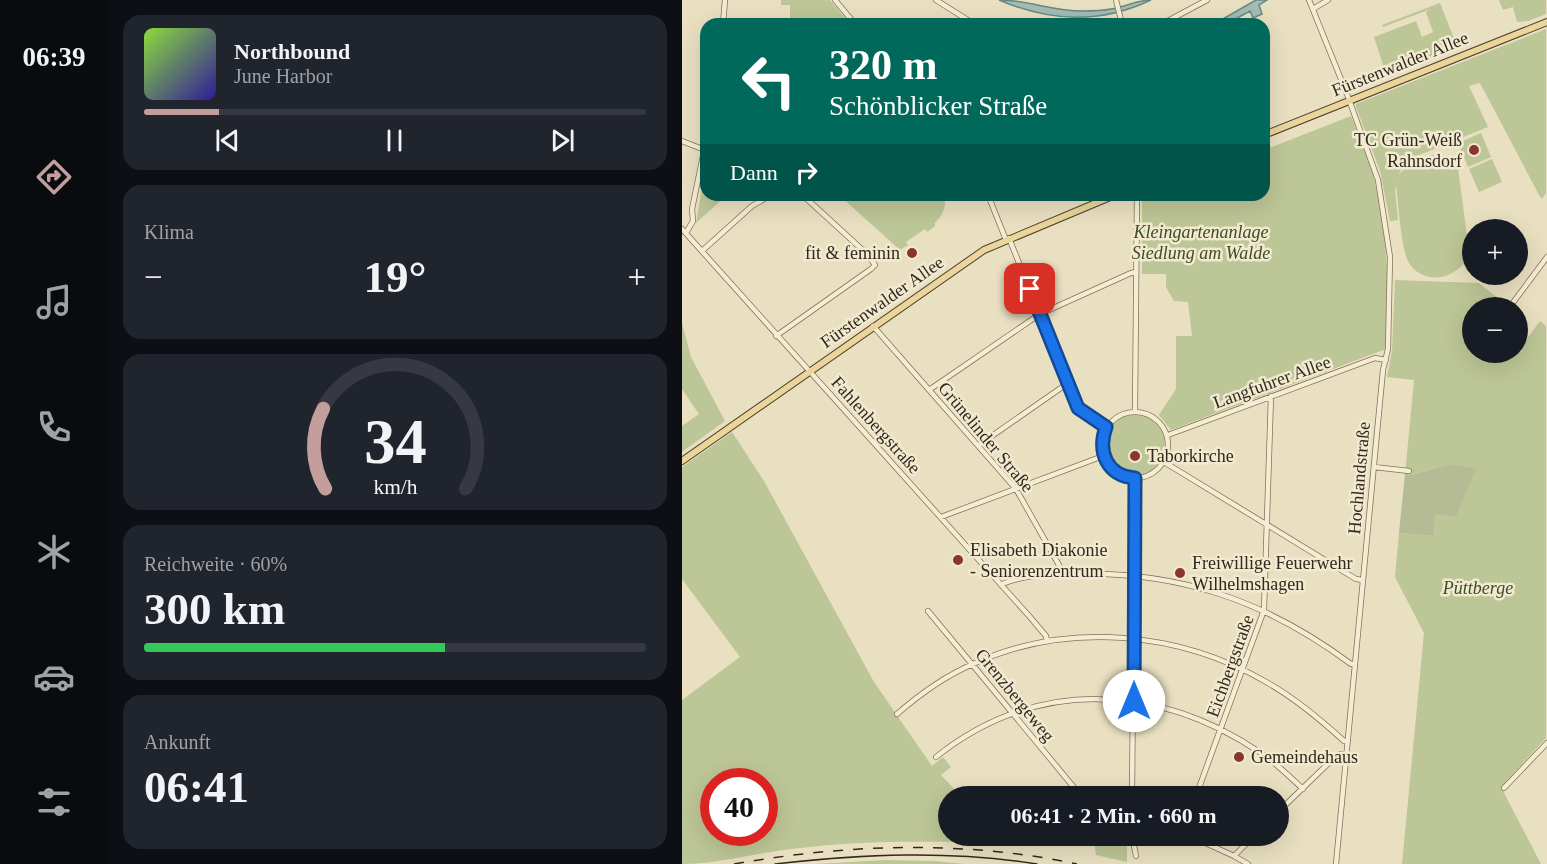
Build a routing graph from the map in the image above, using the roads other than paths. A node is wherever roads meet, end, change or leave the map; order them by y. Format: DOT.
graph roads {
  1 [pos="725,0"];
  2 [pos="835,0"];
  3 [pos="936,0"];
  4 [pos="1116,0"];
  5 [pos="1207,0"];
  6 [pos="1309,0"];
  7 [pos="1328,0"];
  8 [pos="1313,9"];
  9 [pos="724,18"];
  10 [pos="850,18"];
  11 [pos="964,18"];
  12 [pos="1120,18"];
  13 [pos="1173,18"];
  14 [pos="1546,22"];
  15 [pos="1350,101"];
  16 [pos="1270,133"];
  17 [pos="682,141"];
  18 [pos="700,148"];
  19 [pos="700,170"];
  20 [pos="761,201"];
  21 [pos="809,201"];
  22 [pos="991,201"];
  23 [pos="1100,201"];
  24 [pos="1137,201"];
  25 [pos="684,231"];
  26 [pos="1008,239"];
  27 [pos="702,251"];
  28 [pos="1546,257"];
  29 [pos="1136,272"];
  30 [pos="1517,297"];
  31 [pos="1040,314"];
  32 [pos="873,326"];
  33 [pos="776,336"];
  34 [pos="1386,360"];
  35 [pos="809,372"];
  36 [pos="1068,383"];
  37 [pos="929,390"];
  38 [pos="1271,396"];
  39 [pos="1135,411"];
  40 [pos="1106,427"];
  41 [pos="1168,435"];
  42 [pos="979,445"];
  43 [pos="1104,456"];
  44 [pos="682,461"];
  45 [pos="1164,462"];
  46 [pos="1374,467"];
  47 [pos="1410,471"];
  48 [pos="1135,478"];
  49 [pos="1016,489"];
  50 [pos="941,518"];
  51 [pos="1267,525"];
  52 [pos="1064,574"];
  53 [pos="1135,575"];
  54 [pos="1363,580"];
  55 [pos="1001,585"];
  56 [pos="1264,610"];
  57 [pos="928,611"];
  58 [pos="1134,639"];
  59 [pos="1047,641"];
  60 [pos="972,664"];
  61 [pos="1355,664"];
  62 [pos="1243,670"];
  63 [pos="1134,701"];
  64 [pos="1012,713"];
  65 [pos="897,714"];
  66 [pos="1221,729"];
  67 [pos="1347,741"];
  68 [pos="1546,743"];
  69 [pos="1347,755"];
  70 [pos="936,757"];
  71 [pos="1073,786"];
  72 [pos="1132,786"];
  73 [pos="1200,786"];
  74 [pos="1504,788"];
  75 [pos="1303,789"];
  76 [pos="1289,802"];
  77 [pos="1134,846"];
  78 [pos="1212,846"];
  79 [pos="1244,846"];
  80 [pos="1136,856"];
  81 [pos="1234,856"];
  82 [pos="1248,864"];
  83 [pos="1336,864"];
  1 -- 9 [label="street"];
  2 -- 10 [label="street"];
  3 -- 11 [label="street"];
  4 -- 12 [label="street"];
  5 -- 13 [label="street"];
  6 -- 8 [label="street, Hochlandstraße"];
  7 -- 8 [label="street"];
  8 -- 15 [label="street, Hochlandstraße"];
  14 -- 15 [label="main road, Fürstenwalder Allee"];
  15 -- 16 [label="main road, Fürstenwalder Allee"];
  15 -- 34 [label="street, Hochlandstraße"];
  17 -- 18 [label="street"];
  19 -- 25 [label="street"];
  20 -- 27 [label="street"];
  21 -- 33 [label="street"];
  22 -- 26 [label="street"];
  23 -- 26 [label="main road, Fürstenwalder Allee"];
  24 -- 29 [label="street"];
  25 -- 27 [label="street, Fahlenbergstraße"];
  26 -- 31 [label="street"];
  26 -- 32 [label="main road, Fürstenwalder Allee"];
  27 -- 33 [label="street, Fahlenbergstraße"];
  28 -- 30 [label="street"];
  29 -- 31 [label="street"];
  29 -- 39 [label="street"];
  31 -- 36 [label="street"];
  31 -- 37 [label="street"];
  32 -- 35 [label="main road, Fürstenwalder Allee"];
  32 -- 37 [label="street, Grünelinder Straße"];
  33 -- 35 [label="street, Fahlenbergstraße"];
  34 -- 38 [label="street, Langfuhrer Allee"];
  34 -- 46 [label="street, Hochlandstraße"];
  35 -- 44 [label="main road, Fürstenwalder Allee"];
  35 -- 50 [label="street, Fahlenbergstraße"];
  36 -- 40 [label="street"];
  36 -- 42 [label="street"];
  37 -- 42 [label="street, Grünelinder Straße"];
  38 -- 41 [label="street, Langfuhrer Allee"];
  38 -- 51 [label="street, Eichbergstraße"];
  39 -- 40 [label="street"];
  39 -- 41 [label="street"];
  40 -- 43 [label="street"];
  41 -- 45 [label="street"];
  42 -- 49 [label="street, Grünelinder Straße"];
  43 -- 48 [label="street"];
  43 -- 49 [label="street"];
  45 -- 48 [label="street"];
  45 -- 51 [label="street"];
  46 -- 47 [label="street"];
  46 -- 54 [label="street, Hochlandstraße"];
  48 -- 53 [label="street"];
  49 -- 50 [label="street"];
  49 -- 52 [label="street, Grünelinder Straße"];
  50 -- 55 [label="street, Fahlenbergstraße"];
  51 -- 54 [label="street"];
  51 -- 56 [label="street, Eichbergstraße"];
  52 -- 53 [label="street"];
  52 -- 55 [label="street"];
  53 -- 56 [label="street"];
  53 -- 58 [label="street"];
  54 -- 61 [label="street, Hochlandstraße"];
  55 -- 59 [label="street, Fahlenbergstraße"];
  56 -- 61 [label="street"];
  56 -- 62 [label="street, Eichbergstraße"];
  57 -- 60 [label="street, Grenzbergeweg"];
  58 -- 59 [label="street"];
  58 -- 62 [label="street"];
  58 -- 63 [label="street"];
  59 -- 60 [label="street"];
  60 -- 64 [label="street, Grenzbergeweg"];
  60 -- 65 [label="street"];
  61 -- 67 [label="street, Hochlandstraße"];
  62 -- 66 [label="street, Eichbergstraße"];
  62 -- 67 [label="street"];
  63 -- 64 [label="street"];
  63 -- 66 [label="street"];
  63 -- 72 [label="street"];
  64 -- 70 [label="street"];
  64 -- 71 [label="street, Grenzbergeweg"];
  66 -- 73 [label="street, Eichbergstraße"];
  66 -- 75 [label="street"];
  67 -- 69 [label="street, Hochlandstraße"];
  68 -- 74 [label="street"];
  69 -- 75 [label="street"];
  69 -- 83 [label="street, Hochlandstraße"];
  75 -- 76 [label="street"];
  77 -- 80 [label="street"];
  78 -- 81 [label="street"];
  79 -- 81 [label="street"];
  81 -- 82 [label="street"];
}
